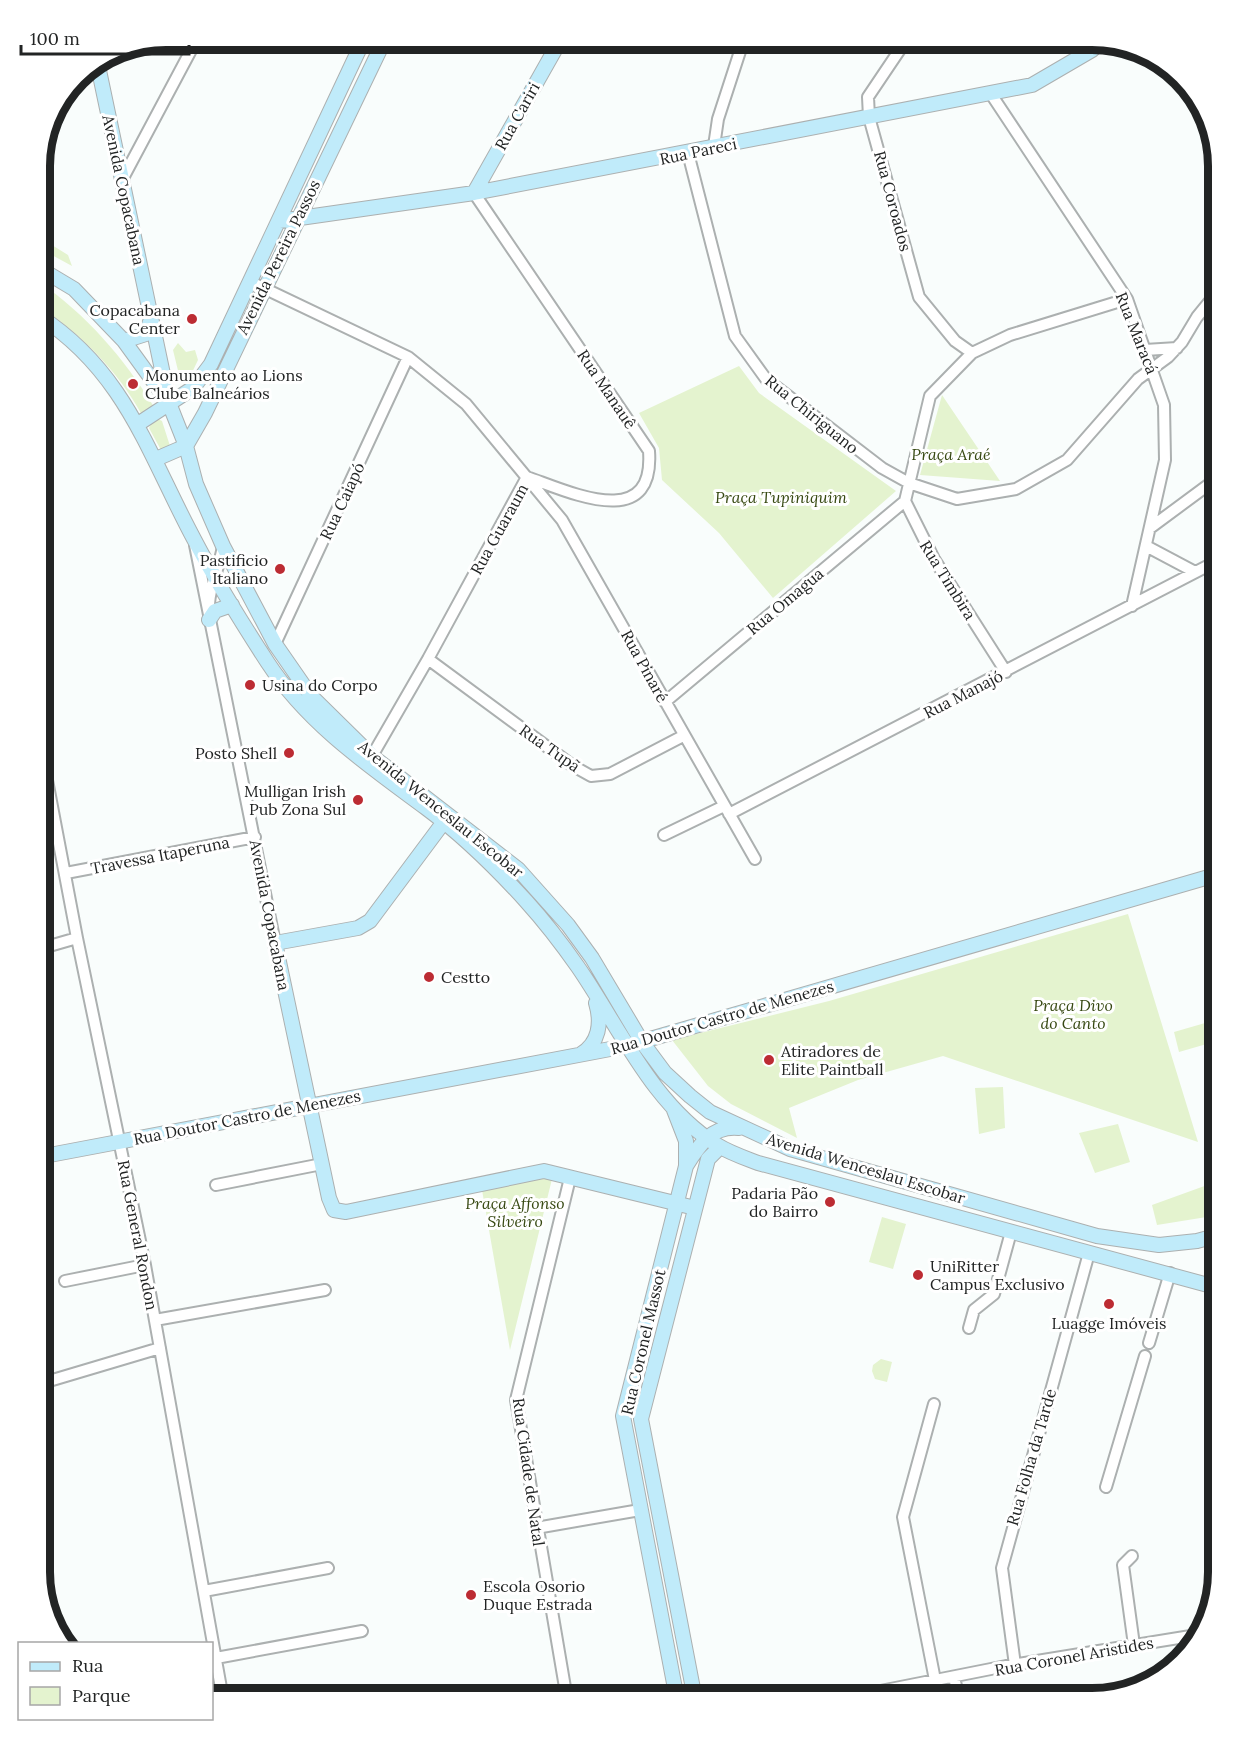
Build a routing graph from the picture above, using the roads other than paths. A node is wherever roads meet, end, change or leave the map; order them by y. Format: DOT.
graph roads {
  1 [pos="191,50"];
  2 [pos="359,50"];
  3 [pos="368,50"];
  4 [pos="380,50"];
  5 [pos="555,50"];
  6 [pos="740,50"];
  7 [pos="900,50"];
  8 [pos="1092,50"];
  9 [pos="376,58"];
  10 [pos="99,70"];
  11 [pos="991,94"];
  12 [pos="869,117"];
  13 [pos="714,147"];
  14 [pos="688,153"];
  15 [pos="122,180"];
  16 [pos="474,193"];
  17 [pos="279,221"];
  18 [pos="297,221"];
  19 [pos="50,275"];
  20 [pos="257,285"];
  21 [pos="1127,299"];
  22 [pos="1208,305"];
  23 [pos="151,319"];
  24 [pos="50,322"];
  25 [pos="124,341"];
  26 [pos="1177,348"];
  27 [pos="1145,351"];
  28 [pos="972,353"];
  29 [pos="408,357"];
  30 [pos="217,367"];
  31 [pos="1152,369"];
  32 [pos="170,403"];
  33 [pos="138,424"];
  34 [pos="186,446"];
  35 [pos="156,459"];
  36 [pos="527,477"];
  37 [pos="909,483"];
  38 [pos="1208,485"];
  39 [pos="905,501"];
  40 [pos="1150,528"];
  41 [pos="193,539"];
  42 [pos="223,546"];
  43 [pos="1146,546"];
  44 [pos="1208,566"];
  45 [pos="1195,572"];
  46 [pos="215,577"];
  47 [pos="232,605"];
  48 [pos="1132,606"];
  49 [pos="209,620"];
  50 [pos="275,644"];
  51 [pos="429,659"];
  52 [pos="1006,672"];
  53 [pos="665,702"];
  54 [pos="683,736"];
  55 [pos="372,756"];
  56 [pos="50,793"];
  57 [pos="726,810"];
  58 [pos="443,823"];
  59 [pos="470,830"];
  60 [pos="664,835"];
  61 [pos="255,837"];
  62 [pos="755,859"];
  63 [pos="66,873"];
  64 [pos="1208,877"];
  65 [pos="77,938"];
  66 [pos="275,943"];
  67 [pos="50,946"];
  68 [pos="594,994"];
  69 [pos="663,1036"];
  70 [pos="642,1042"];
  71 [pos="626,1046"];
  72 [pos="579,1055"];
  73 [pos="665,1073"];
  74 [pos="672,1105"];
  75 [pos="309,1106"];
  76 [pos="742,1129"];
  77 [pos="706,1137"];
  78 [pos="120,1141"];
  79 [pos="720,1147"];
  80 [pos="50,1155"];
  81 [pos="322,1164"];
  82 [pos="686,1166"];
  83 [pos="570,1178"];
  84 [pos="216,1185"];
  85 [pos="676,1204"];
  86 [pos="695,1208"];
  87 [pos="1011,1232"];
  88 [pos="1208,1238"];
  89 [pos="1089,1253"];
  90 [pos="145,1265"];
  91 [pos="1170,1273"];
  92 [pos="65,1281"];
  93 [pos="1208,1284"];
  94 [pos="325,1290"];
  95 [pos="155,1320"];
  96 [pos="969,1328"];
  97 [pos="1149,1343"];
  98 [pos="160,1348"];
  99 [pos="1145,1356"];
  100 [pos="50,1381"];
  101 [pos="934,1404"];
  102 [pos="1106,1487"];
  103 [pos="640,1510"];
  104 [pos="536,1528"];
  105 [pos="1132,1556"];
  106 [pos="328,1568"];
  107 [pos="204,1592"];
  108 [pos="362,1631"];
  109 [pos="1189,1636"];
  110 [pos="1134,1646"];
  111 [pos="216,1658"];
  112 [pos="1015,1665"];
  113 [pos="954,1677"];
  114 [pos="935,1680"];
  115 [pos="222,1688"];
  116 [pos="565,1688"];
  117 [pos="675,1688"];
  118 [pos="693,1688"];
  119 [pos="895,1688"];
  120 [pos="956,1688"];
  1 -- 15 [label="street"];
  2 -- 17 [label="street, Avenida Pereira Passos"];
  3 -- 9 [label="street"];
  4 -- 9 [label="street, Avenida Pereira Passos"];
  5 -- 16 [label="street, Rua Cariri"];
  6 -- 13 [label="street"];
  7 -- 12 [label="street, Rua Coroados"];
  8 -- 11 [label="street, Rua Pareci"];
  9 -- 18 [label="street, Avenida Pereira Passos"];
  10 -- 15 [label="street, Avenida Copacabana"];
  11 -- 12 [label="street, Rua Pareci"];
  11 -- 21 [label="street, Rua Maracá"];
  12 -- 13 [label="street, Rua Pareci"];
  12 -- 28 [label="street, Rua Coroados"];
  13 -- 14 [label="street, Rua Pareci"];
  14 -- 16 [label="street, Rua Pareci"];
  14 -- 37 [label="street, Rua Chiriguano"];
  15 -- 23 [label="street, Avenida Copacabana"];
  16 -- 18 [label="street, Rua Pareci"];
  16 -- 36 [label="street, Rua Manauê"];
  17 -- 18 [label="street, Rua Pareci"];
  17 -- 20 [label="street, Avenida Pereira Passos"];
  18 -- 20 [label="street, Avenida Pereira Passos"];
  19 -- 25 [label="street, Avenida Wenceslau Escobar"];
  20 -- 29 [label="street, Rua Guaraum"];
  20 -- 30 [label="street, Avenida Pereira Passos"];
  21 -- 27 [label="street, Rua Maracá"];
  21 -- 28 [label="street"];
  22 -- 26 [label="street"];
  23 -- 25 [label="street"];
  23 -- 32 [label="street, Avenida Copacabana"];
  24 -- 33 [label="street, Avenida Wenceslau Escobar"];
  25 -- 32 [label="street, Avenida Wenceslau Escobar"];
  26 -- 27 [label="street"];
  26 -- 31 [label="street"];
  27 -- 31 [label="street, Rua Maracá"];
  28 -- 37 [label="street"];
  29 -- 36 [label="street, Rua Guaraum"];
  29 -- 50 [label="street, Rua Caiapó"];
  30 -- 32 [label="street, Avenida Pereira Passos"];
  30 -- 34 [label="street, Avenida Pereira Passos"];
  31 -- 37 [label="street"];
  31 -- 40 [label="street, Rua Maracá"];
  32 -- 33 [label="street, Avenida Pereira Passos"];
  32 -- 34 [label="street, Avenida Wenceslau Escobar"];
  33 -- 35 [label="street, Avenida Wenceslau Escobar"];
  34 -- 35 [label="street"];
  34 -- 42 [label="street, Avenida Wenceslau Escobar"];
  35 -- 41 [label="street, Avenida Wenceslau Escobar"];
  36 -- 51 [label="street, Rua Guaraum"];
  36 -- 53 [label="street, Rua Pinaré"];
  37 -- 39 [label="street"];
  38 -- 40 [label="street"];
  39 -- 52 [label="street, Rua Timbira"];
  39 -- 53 [label="street, Rua Omagua"];
  40 -- 43 [label="street, Rua Maracá"];
  41 -- 46 [label="street, Avenida Wenceslau Escobar"];
  41 -- 49 [label="street, Avenida Copacabana"];
  42 -- 46 [label="street, Avenida Copacabana"];
  42 -- 50 [label="street, Avenida Wenceslau Escobar"];
  43 -- 45 [label="street"];
  43 -- 48 [label="street, Rua Maracá"];
  44 -- 45 [label="street, Rua Manajó"];
  45 -- 48 [label="street, Rua Manajó"];
  46 -- 47 [label="street, Avenida Wenceslau Escobar"];
  46 -- 49 [label="street, Avenida Copacabana"];
  47 -- 49 [label="street"];
  47 -- 58 [label="street, Avenida Wenceslau Escobar"];
  48 -- 52 [label="street, Rua Manajó"];
  49 -- 61 [label="street, Avenida Copacabana"];
  50 -- 55 [label="street, Avenida Wenceslau Escobar"];
  51 -- 54 [label="street, Rua Tupã"];
  51 -- 55 [label="street, Rua Guaraum"];
  52 -- 57 [label="street, Rua Manajó"];
  53 -- 54 [label="street, Rua Pinaré"];
  54 -- 57 [label="street, Rua Pinaré"];
  55 -- 59 [label="street, Avenida Wenceslau Escobar"];
  56 -- 63 [label="street, Rua General Rondon"];
  57 -- 60 [label="street, Rua Manajó"];
  57 -- 62 [label="street, Rua Pinaré"];
  58 -- 59 [label="street"];
  58 -- 66 [label="street"];
  58 -- 68 [label="street, Avenida Wenceslau Escobar"];
  59 -- 70 [label="street, Avenida Wenceslau Escobar"];
  61 -- 63 [label="street, Travessa Itaperuna"];
  61 -- 66 [label="street, Avenida Copacabana"];
  63 -- 65 [label="street, Rua General Rondon"];
  64 -- 69 [label="street, Rua Doutor Castro de Menezes"];
  65 -- 67 [label="street"];
  65 -- 78 [label="street, Rua General Rondon"];
  66 -- 75 [label="street, Avenida Copacabana"];
  68 -- 71 [label="street, Avenida Wenceslau Escobar"];
  68 -- 72 [label="street"];
  69 -- 70 [label="street, Rua Doutor Castro de Menezes"];
  69 -- 73 [label="street"];
  70 -- 71 [label="street, Rua Doutor Castro de Menezes"];
  70 -- 73 [label="street, Avenida Wenceslau Escobar"];
  71 -- 72 [label="street, Rua Doutor Castro de Menezes"];
  71 -- 74 [label="street, Avenida Wenceslau Escobar"];
  72 -- 75 [label="street, Rua Doutor Castro de Menezes"];
  73 -- 76 [label="street, Avenida Wenceslau Escobar"];
  74 -- 77 [label="street, Avenida Wenceslau Escobar"];
  74 -- 82 [label="street"];
  75 -- 78 [label="street, Rua Doutor Castro de Menezes"];
  75 -- 81 [label="street, Avenida Copacabana"];
  76 -- 77 [label="street"];
  76 -- 88 [label="street, Avenida Wenceslau Escobar"];
  77 -- 79 [label="street, Avenida Wenceslau Escobar"];
  77 -- 82 [label="street, Rua Coronel Massot"];
  78 -- 80 [label="street, Rua Doutor Castro de Menezes"];
  78 -- 90 [label="street, Rua General Rondon"];
  79 -- 86 [label="street, Rua Coronel Massot"];
  79 -- 87 [label="street, Avenida Wenceslau Escobar"];
  81 -- 83 [label="street, Avenida Copacabana"];
  81 -- 84 [label="street"];
  82 -- 85 [label="street, Rua Coronel Massot"];
  83 -- 85 [label="street"];
  83 -- 104 [label="street, Rua Cidade de Natal"];
  85 -- 86 [label="street"];
  85 -- 103 [label="street, Rua Coronel Massot"];
  86 -- 118 [label="street, Rua Coronel Massot"];
  87 -- 89 [label="street, Avenida Wenceslau Escobar"];
  87 -- 96 [label="street"];
  89 -- 91 [label="street, Avenida Wenceslau Escobar"];
  89 -- 112 [label="street, Rua Folha da Tarde"];
  90 -- 92 [label="street"];
  90 -- 95 [label="street, Rua General Rondon"];
  91 -- 93 [label="street, Avenida Wenceslau Escobar"];
  91 -- 97 [label="street"];
  94 -- 95 [label="street"];
  95 -- 98 [label="street, Rua General Rondon"];
  98 -- 100 [label="street"];
  98 -- 107 [label="street, Rua General Rondon"];
  99 -- 102 [label="street"];
  101 -- 114 [label="street"];
  103 -- 104 [label="street"];
  103 -- 117 [label="street, Rua Coronel Massot"];
  104 -- 116 [label="street, Rua Cidade de Natal"];
  105 -- 110 [label="street"];
  106 -- 107 [label="street"];
  107 -- 111 [label="street, Rua General Rondon"];
  108 -- 111 [label="street"];
  109 -- 110 [label="street, Rua Coronel Aristides"];
  110 -- 112 [label="street, Rua Coronel Aristides"];
  111 -- 115 [label="street, Rua General Rondon"];
  112 -- 113 [label="street, Rua Coronel Aristides"];
  113 -- 114 [label="street, Rua Coronel Aristides"];
  113 -- 120 [label="street"];
  114 -- 119 [label="street, Rua Coronel Aristides"];
}
